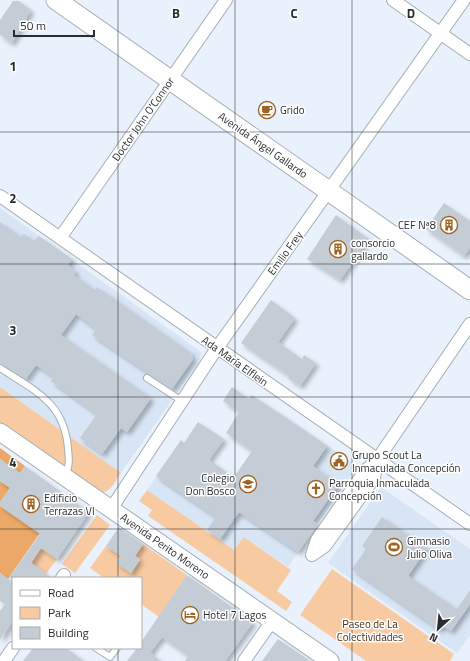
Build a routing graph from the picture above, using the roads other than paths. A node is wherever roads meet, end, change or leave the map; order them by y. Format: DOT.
graph roads {
  1 [pos="56,0"];
  2 [pos="226,0"];
  3 [pos="393,0"];
  4 [pos="464,0"];
  5 [pos="440,33"];
  6 [pos="470,54"];
  7 [pos="170,80"];
  8 [pos="328,192"];
  9 [pos="0,196"];
  10 [pos="60,238"];
  11 [pos="470,290"];
  12 [pos="470,324"];
  13 [pos="217,348"];
  14 [pos="0,368"];
  15 [pos="147,378"];
  16 [pos="182,402"];
  17 [pos="0,432"];
  18 [pos="377,460"];
  19 [pos="64,476"];
  20 [pos="111,509"];
  21 [pos="470,524"];
  22 [pos="272,621"];
  23 [pos="12,649"];
  24 [pos="97,649"];
  25 [pos="116,649"];
  26 [pos="4,661"];
  27 [pos="244,661"];
  28 [pos="330,661"];
  1 -- 7 [label="main road, Avenida Ángel Gallardo"];
  2 -- 7 [label="street, Doctor John O'Connor"];
  3 -- 5 [label="street"];
  4 -- 5 [label="street, Emilio Frey"];
  5 -- 6 [label="street"];
  5 -- 8 [label="street, Emilio Frey"];
  7 -- 8 [label="main road, Avenida Ángel Gallardo"];
  7 -- 10 [label="street, Doctor John O'Connor"];
  8 -- 11 [label="main road, Avenida Ángel Gallardo"];
  8 -- 13 [label="street, Emilio Frey"];
  9 -- 10 [label="street, Ada María Elflein"];
  10 -- 13 [label="street, Ada María Elflein"];
  12 -- 18 [label="street"];
  13 -- 16 [label="street, Emilio Frey"];
  13 -- 18 [label="street, Ada María Elflein"];
  14 -- 19 [label="lane"];
  15 -- 16 [label="lane"];
  16 -- 20 [label="street, Emilio Frey"];
  17 -- 19 [label="main road, Avenida Perito Moreno"];
  18 -- 18 [label="street"];
  18 -- 21 [label="street, Ada María Elflein"];
  19 -- 20 [label="main road, Avenida Perito Moreno"];
  20 -- 22 [label="main road, Avenida Perito Moreno"];
  22 -- 27 [label="street"];
  22 -- 28 [label="main road, Avenida Perito Moreno"];
  23 -- 26 [label="street"];
  24 -- 25 [label="lane"];
}
